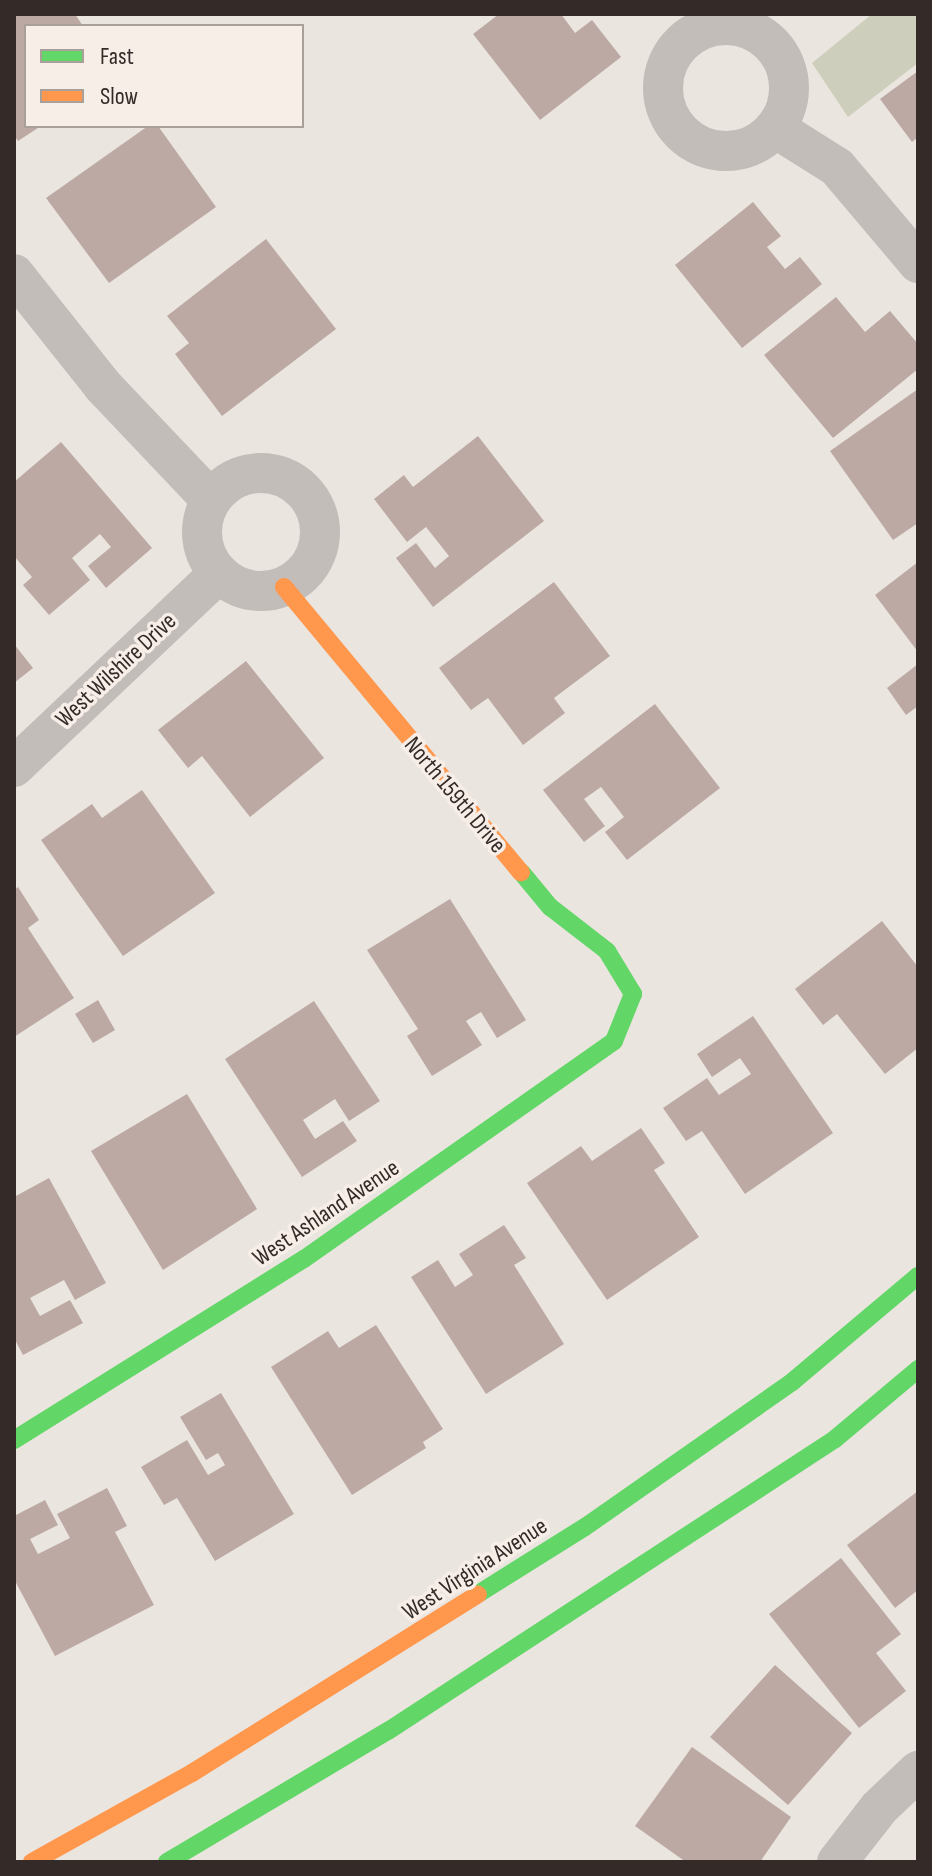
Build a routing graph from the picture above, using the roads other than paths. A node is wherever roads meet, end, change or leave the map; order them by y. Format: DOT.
graph roads {
  1 [pos="699,21"];
  2 [pos="775,128"];
  3 [pos="918,263"];
  4 [pos="14,274"];
  5 [pos="211,500"];
  6 [pos="219,573"];
  7 [pos="284,587"];
  8 [pos="14,767"];
  9 [pos="633,994"];
  10 [pos="918,1276"];
  11 [pos="918,1369"];
  12 [pos="14,1440"];
  13 [pos="918,1771"];
  14 [pos="32,1862"];
  15 [pos="167,1862"];
  16 [pos="837,1862"];
  1 -- 2 [label="street"];
  1 -- 2 [label="street"];
  2 -- 3 [label="street"];
  4 -- 5 [label="street"];
  5 -- 6 [label="street"];
  5 -- 7 [label="street"];
  6 -- 7 [label="street"];
  6 -- 8 [label="street, West Wilshire Drive"];
  7 -- 9 [label="main road, North 159th Drive"];
  9 -- 12 [label="main road, West Ashland Avenue"];
  10 -- 14 [label="main road, West Virginia Avenue"];
  11 -- 15 [label="main road"];
  13 -- 16 [label="street"];
}
